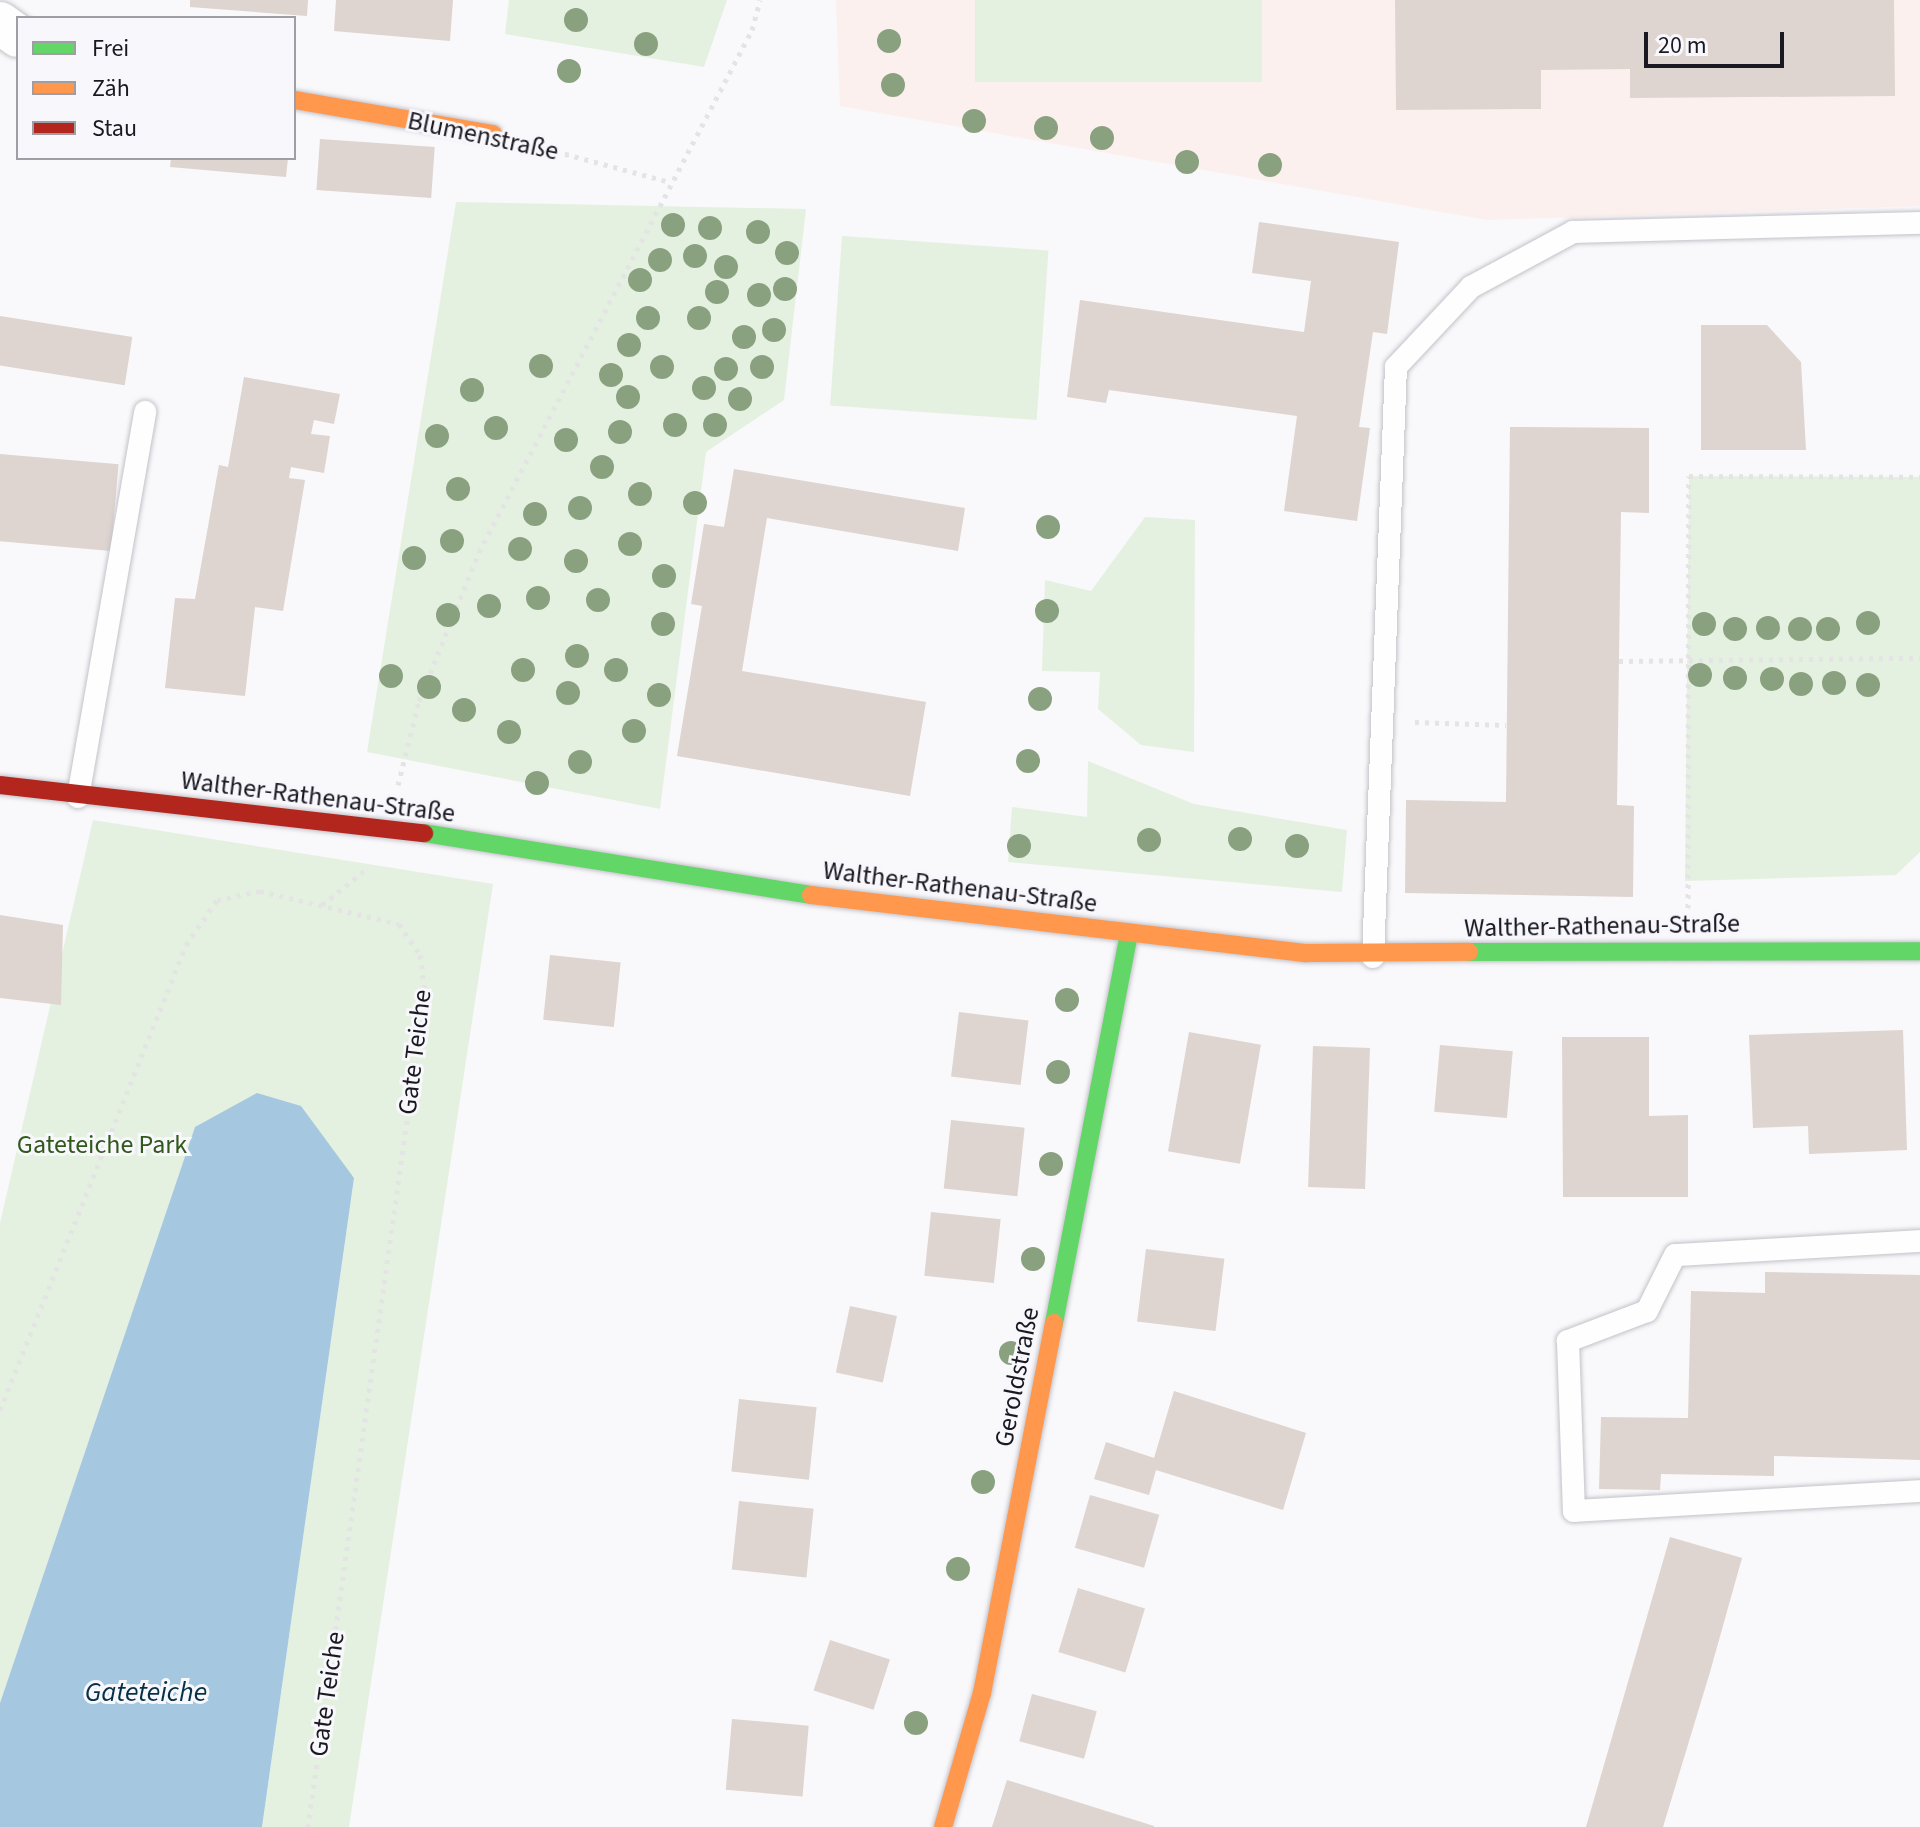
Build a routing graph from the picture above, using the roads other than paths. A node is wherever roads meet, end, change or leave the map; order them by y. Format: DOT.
graph roads {
  1 [pos="296,100"];
  2 [pos="493,134"];
  3 [pos="1920,223"];
  4 [pos="145,412"];
  5 [pos="0,785"];
  6 [pos="78,797"];
  7 [pos="1129,934"];
  8 [pos="1920,951"];
  9 [pos="1373,957"];
  10 [pos="1920,1241"];
  11 [pos="1920,1491"];
  12 [pos="943,1827"];
  1 -- 2 [label="street, Blumenstraße"];
  3 -- 9 [label="lane"];
  4 -- 6 [label="lane"];
  5 -- 6 [label="street, Walther-Rathenau-Straße"];
  6 -- 7 [label="street, Walther-Rathenau-Straße"];
  7 -- 9 [label="street, Walther-Rathenau-Straße"];
  7 -- 12 [label="street, Geroldstraße"];
  8 -- 9 [label="street, Walther-Rathenau-Straße"];
  10 -- 11 [label="lane"];
}
